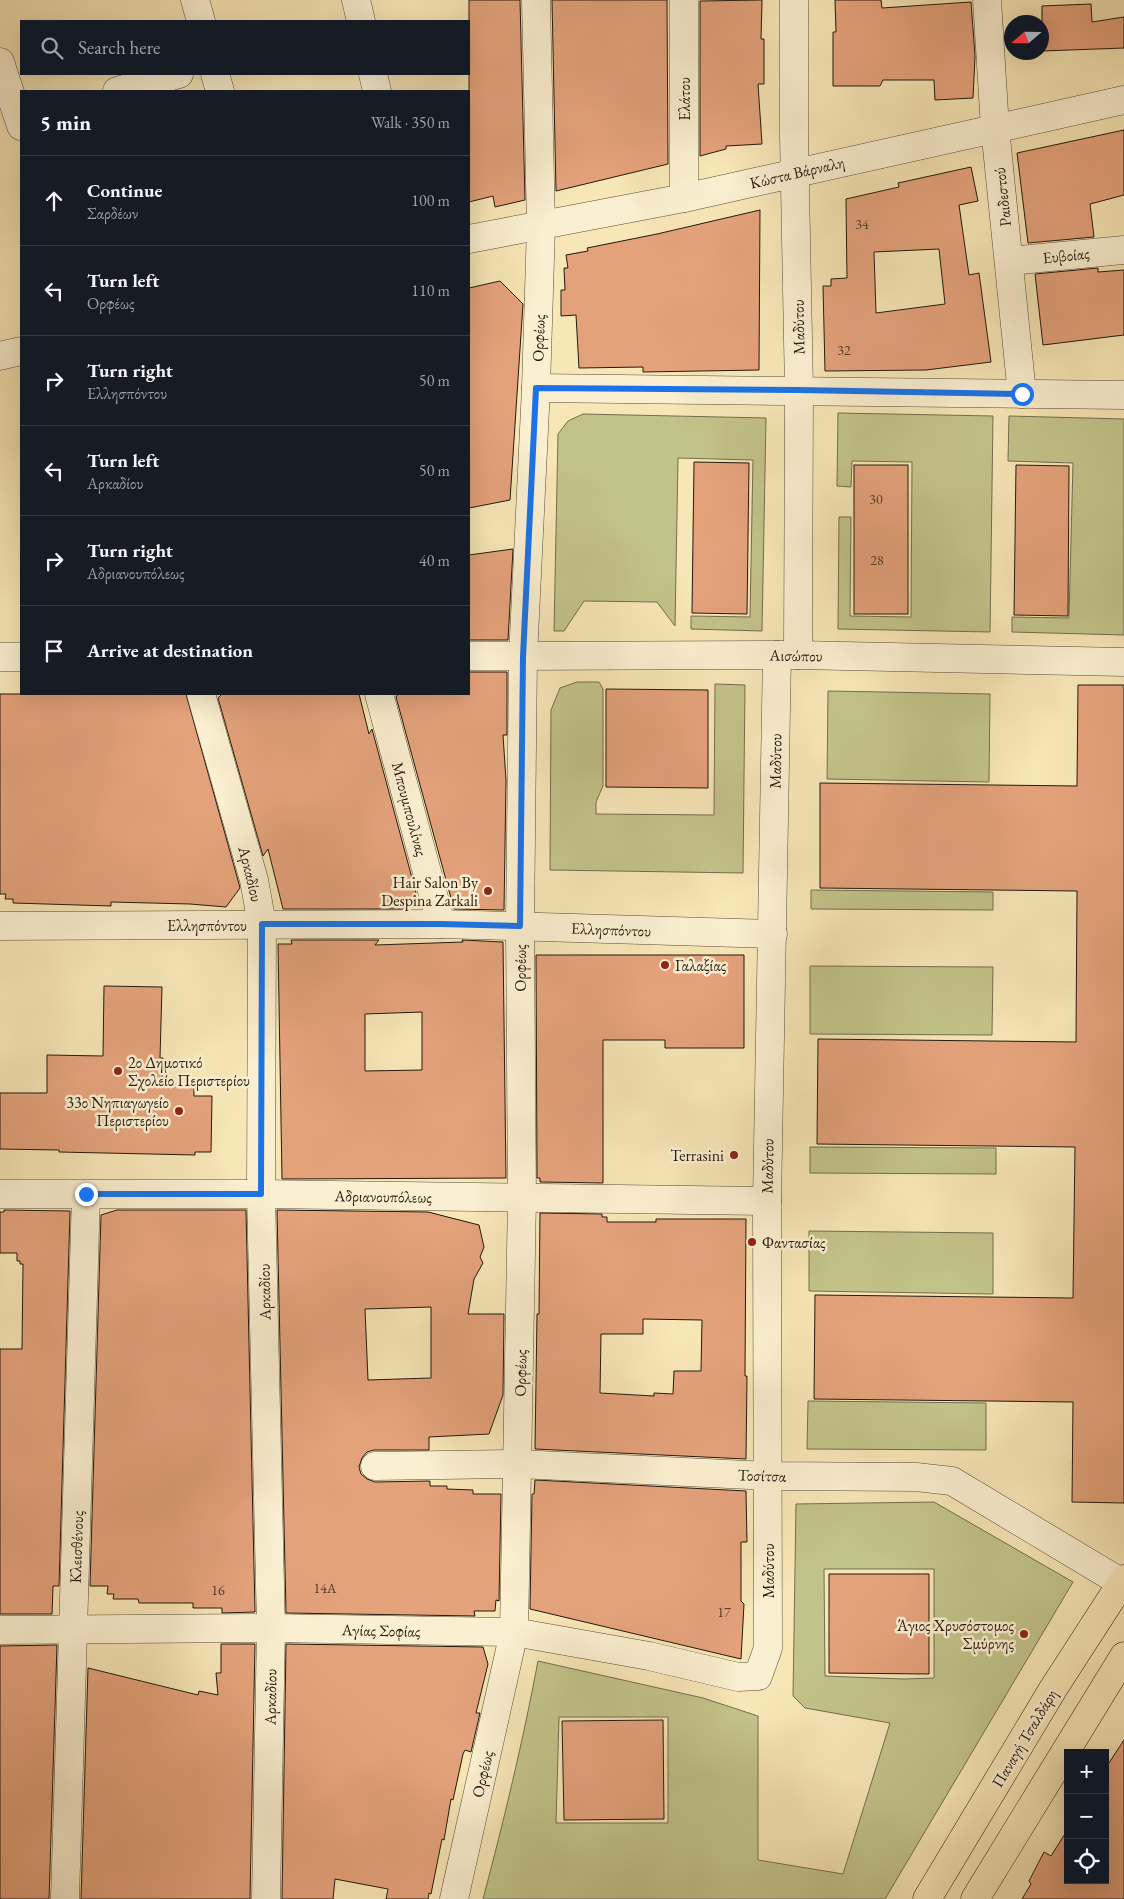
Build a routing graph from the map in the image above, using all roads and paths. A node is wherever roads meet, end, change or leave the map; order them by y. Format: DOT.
graph roads {
  1 [pos="195,0"];
  2 [pos="356,0"];
  3 [pos="536,0"];
  4 [pos="684,0"];
  5 [pos="794,0"];
  6 [pos="987,0"];
  7 [pos="201,20"];
  8 [pos="361,20"];
  9 [pos="0,62"];
  10 [pos="175,75"];
  11 [pos="215,75"];
  12 [pos="373,75"];
  13 [pos="121,90"];
  14 [pos="220,90"];
  15 [pos="377,90"];
  16 [pos="1124,100"];
  17 [pos="15,122"];
  18 [pos="995,128"];
  19 [pos="795,172"];
  20 [pos="684,198"];
  21 [pos="541,226"];
  22 [pos="470,239"];
  23 [pos="1124,250"];
  24 [pos="1009,261"];
  25 [pos="20,351"];
  26 [pos="0,356"];
  27 [pos="536,388"];
  28 [pos="799,390"];
  29 [pos="1022,394"];
  30 [pos="1124,395"];
  31 [pos="788,655"];
  32 [pos="470,656"];
  33 [pos="0,657"];
  34 [pos="20,657"];
  35 [pos="523,657"];
  36 [pos="1124,662"];
  37 [pos="201,695"];
  38 [pos="380,695"];
  39 [pos="262,924"];
  40 [pos="441,924"];
  41 [pos="0,926"];
  42 [pos="520,926"];
  43 [pos="773,934"];
  44 [pos="0,1194"];
  45 [pos="86,1194"];
  46 [pos="261,1194"];
  47 [pos="522,1198"];
  48 [pos="767,1201"];
  49 [pos="518,1464"];
  50 [pos="375,1466"];
  51 [pos="768,1476"];
  52 [pos="1123,1581"];
  53 [pos="74,1628"];
  54 [pos="272,1628"];
  55 [pos="0,1630"];
  56 [pos="514,1632"];
  57 [pos="1124,1656"];
  58 [pos="758,1676"];
  59 [pos="65,1899"];
  60 [pos="266,1899"];
  61 [pos="454,1899"];
  62 [pos="927,1899"];
  63 [pos="976,1899"];
  1 -- 7 [label="street"];
  2 -- 8 [label="street"];
  3 -- 21 [label="street, Ορφέως"];
  4 -- 20 [label="street, Ελάτου"];
  5 -- 19 [label="street, Μαδύτου"];
  6 -- 18 [label="street, Ραιδεστού"];
  9 -- 17 [label="street"];
  10 -- 13 [label="street"];
  11 -- 14 [label="street"];
  12 -- 15 [label="street"];
  16 -- 18 [label="street, Κώστα Βάρναλη"];
  18 -- 19 [label="street, Κώστα Βάρναλη"];
  18 -- 24 [label="street, Ραιδεστού"];
  19 -- 20 [label="street, Κώστα Βάρναλη"];
  19 -- 28 [label="street, Μαδύτου"];
  20 -- 21 [label="street, Κώστα Βάρναλη"];
  21 -- 22 [label="street, Κώστα Βάρναλη"];
  21 -- 27 [label="street, Ορφέως"];
  23 -- 24 [label="street, Ευβοίας"];
  24 -- 29 [label="street, Ραιδεστού"];
  25 -- 26 [label="street"];
  27 -- 28 [label="street"];
  27 -- 35 [label="street, Ορφέως"];
  28 -- 29 [label="street"];
  28 -- 31 [label="street, Μαδύτου"];
  29 -- 30 [label="street"];
  31 -- 35 [label="street, Αισώπου"];
  31 -- 36 [label="street, Αισώπου"];
  31 -- 43 [label="street, Μαδύτου"];
  32 -- 35 [label="street, Αισώπου"];
  33 -- 34 [label="street"];
  35 -- 42 [label="street, Ορφέως"];
  37 -- 39 [label="street, Αρκαδίου"];
  38 -- 40 [label="street, Μπουμπουλίνας"];
  39 -- 40 [label="street, Ελλησπόντου"];
  39 -- 41 [label="street, Ελλησπόντου"];
  39 -- 46 [label="street, Αρκαδίου"];
  40 -- 42 [label="street, Ελλησπόντου"];
  42 -- 43 [label="street, Ελλησπόντου"];
  42 -- 47 [label="street, Ορφέως"];
  43 -- 48 [label="street, Μαδύτου"];
  44 -- 45 [label="street, Αδριανουπόλεως"];
  45 -- 46 [label="street, Αδριανουπόλεως"];
  45 -- 53 [label="street, Κλεισθένους"];
  46 -- 47 [label="street, Αδριανουπόλεως"];
  46 -- 54 [label="street, Αρκαδίου"];
  47 -- 48 [label="street, Αδριανουπόλεως"];
  47 -- 49 [label="street, Ορφέως"];
  48 -- 51 [label="street, Μαδύτου"];
  49 -- 50 [label="street, Τοσίτσα"];
  49 -- 51 [label="street, Τοσίτσα"];
  49 -- 56 [label="street, Ορφέως"];
  51 -- 52 [label="street, Τοσίτσα"];
  51 -- 58 [label="street, Μαδύτου"];
  52 -- 62 [label="main road, Παναγή Τσαλδάρη"];
  53 -- 54 [label="street, Αγίας Σοφίας"];
  53 -- 55 [label="street, Αγίας Σοφίας"];
  53 -- 59 [label="street, Κλεισθένους"];
  54 -- 56 [label="street, Αγίας Σοφίας"];
  54 -- 60 [label="street, Αρκαδίου"];
  56 -- 58 [label="street, Αγίας Σοφίας"];
  56 -- 61 [label="street, Ορφέως"];
  57 -- 63 [label="main road"];
}
